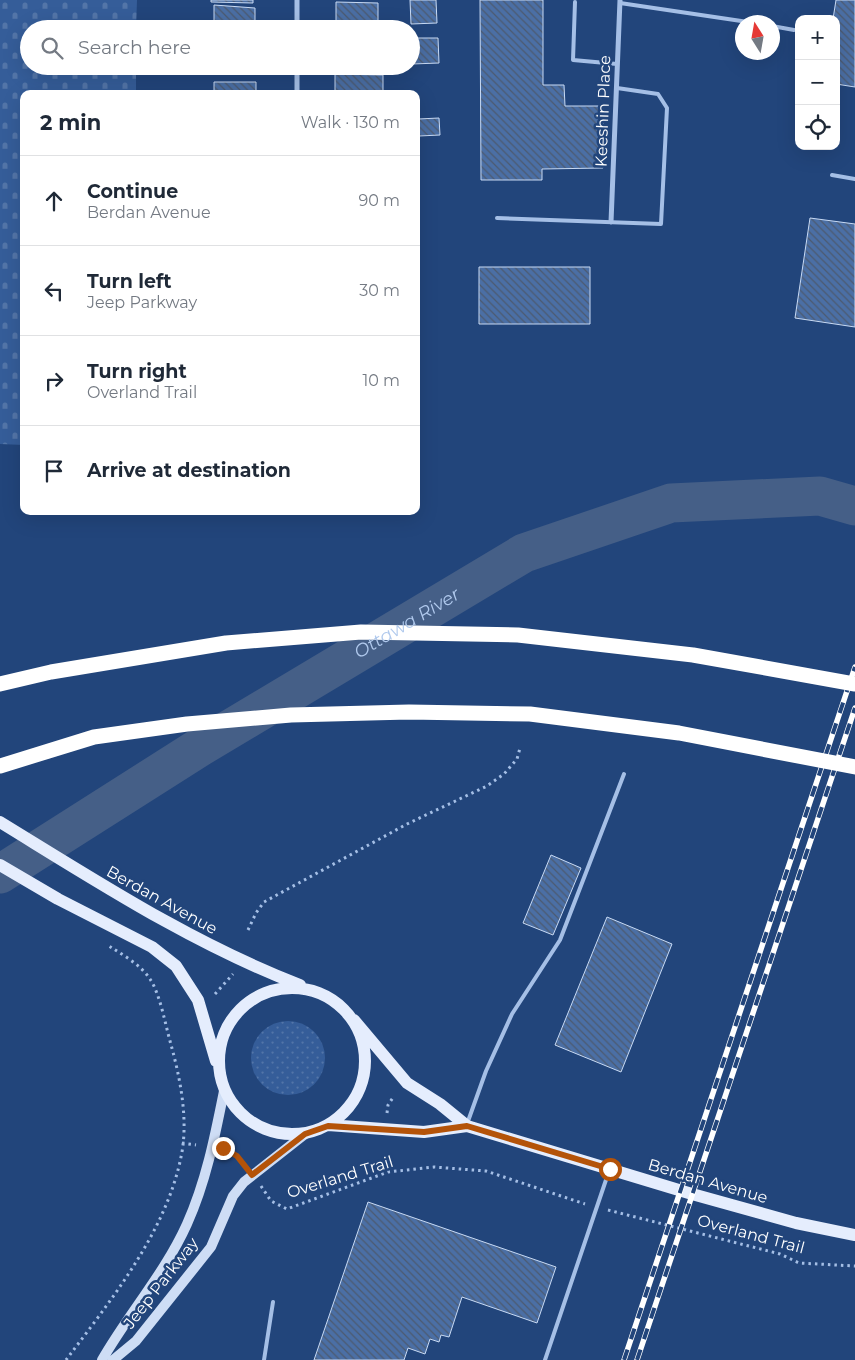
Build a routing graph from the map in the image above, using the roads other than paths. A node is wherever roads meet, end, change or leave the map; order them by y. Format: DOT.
graph roads {
  1 [pos="297,0"];
  2 [pos="620,1"];
  3 [pos="575,2"];
  4 [pos="297,20"];
  5 [pos="735,20"];
  6 [pos="780,27"];
  7 [pos="794,30"];
  8 [pos="617,64"];
  9 [pos="297,75"];
  10 [pos="617,88"];
  11 [pos="297,90"];
  12 [pos="832,175"];
  13 [pos="855,179"];
  14 [pos="497,218"];
  15 [pos="610,222"];
  16 [pos="0,684"];
  17 [pos="855,684"];
  18 [pos="0,766"];
  19 [pos="855,767"];
  20 [pos="624,774"];
  21 [pos="5,825"];
  22 [pos="0,864"];
  23 [pos="316,991"];
  24 [pos="354,1020"];
  25 [pos="218,1068"];
  26 [pos="224,1092"];
  27 [pos="328,1126"];
  28 [pos="467,1126"];
  29 [pos="305,1134"];
  30 [pos="610,1169"];
  31 [pos="855,1235"];
  32 [pos="273,1302"];
  33 [pos="102,1360"];
  34 [pos="113,1360"];
  35 [pos="264,1360"];
  36 [pos="545,1360"];
  1 -- 4 [label="street"];
  2 -- 5 [label="lane"];
  2 -- 8 [label="street, Keeshin Place"];
  3 -- 8 [label="lane"];
  6 -- 7 [label="lane"];
  8 -- 10 [label="street, Keeshin Place"];
  9 -- 11 [label="street"];
  10 -- 15 [label="street, Keeshin Place"];
  10 -- 15 [label="lane"];
  12 -- 13 [label="lane"];
  14 -- 15 [label="lane"];
  16 -- 17 [label="highway, bridge"];
  18 -- 19 [label="highway, bridge"];
  20 -- 28 [label="lane"];
  21 -- 23 [label="main road, Berdan Avenue"];
  22 -- 25 [label="main road"];
  23 -- 24 [label="main road"];
  23 -- 25 [label="main road"];
  24 -- 27 [label="main road"];
  24 -- 28 [label="main road, Berdan Avenue"];
  25 -- 26 [label="main road"];
  26 -- 29 [label="main road"];
  26 -- 33 [label="street, Jeep Parkway"];
  27 -- 28 [label="main road, Berdan Avenue"];
  27 -- 29 [label="main road"];
  28 -- 30 [label="main road, Berdan Avenue"];
  29 -- 34 [label="street, Jeep Parkway"];
  30 -- 31 [label="main road, Berdan Avenue"];
  30 -- 36 [label="lane"];
  32 -- 35 [label="lane"];
}
